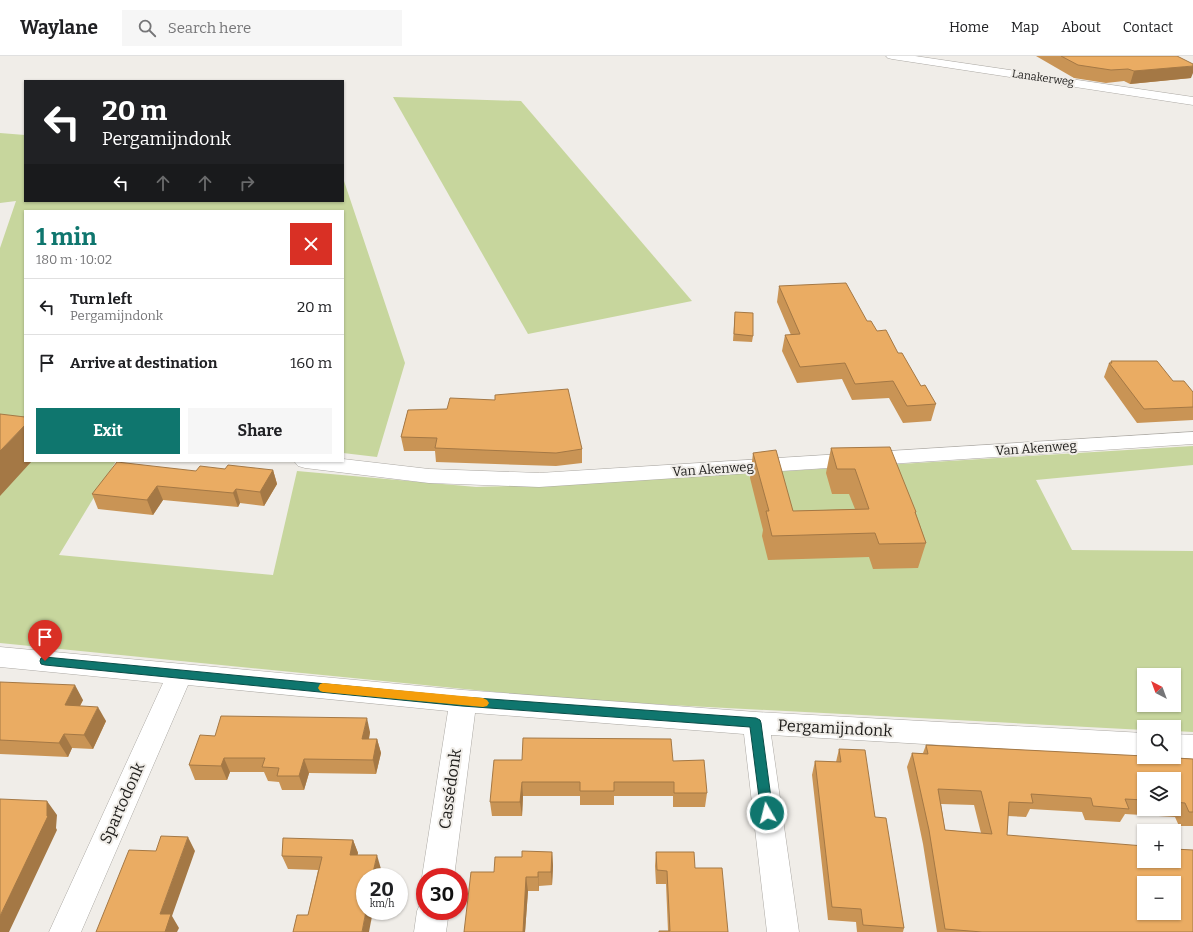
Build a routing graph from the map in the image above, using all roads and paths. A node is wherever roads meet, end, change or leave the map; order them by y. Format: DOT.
graph roads {
  1 [pos="892,56"];
  2 [pos="1193,101"];
  3 [pos="1193,438"];
  4 [pos="313,462"];
  5 [pos="0,657"];
  6 [pos="180,674"];
  7 [pos="462,701"];
  8 [pos="756,723"];
  9 [pos="1137,745"];
  10 [pos="1181,746"];
  11 [pos="1193,747"];
  12 [pos="439,868"];
  13 [pos="432,920"];
  14 [pos="65,932"];
  15 [pos="430,932"];
  16 [pos="783,932"];
  1 -- 2 [label="street, Lanakerweg"];
  3 -- 4 [label="street, Van Akenweg"];
  5 -- 6 [label="street, Pergamijndonk"];
  6 -- 7 [label="street, Pergamijndonk"];
  6 -- 14 [label="street, Spartodonk"];
  7 -- 8 [label="street, Pergamijndonk"];
  7 -- 12 [label="street, Cassédonk"];
  8 -- 9 [label="street, Pergamijndonk"];
  8 -- 16 [label="street"];
  10 -- 11 [label="street"];
  13 -- 15 [label="street"];
}
